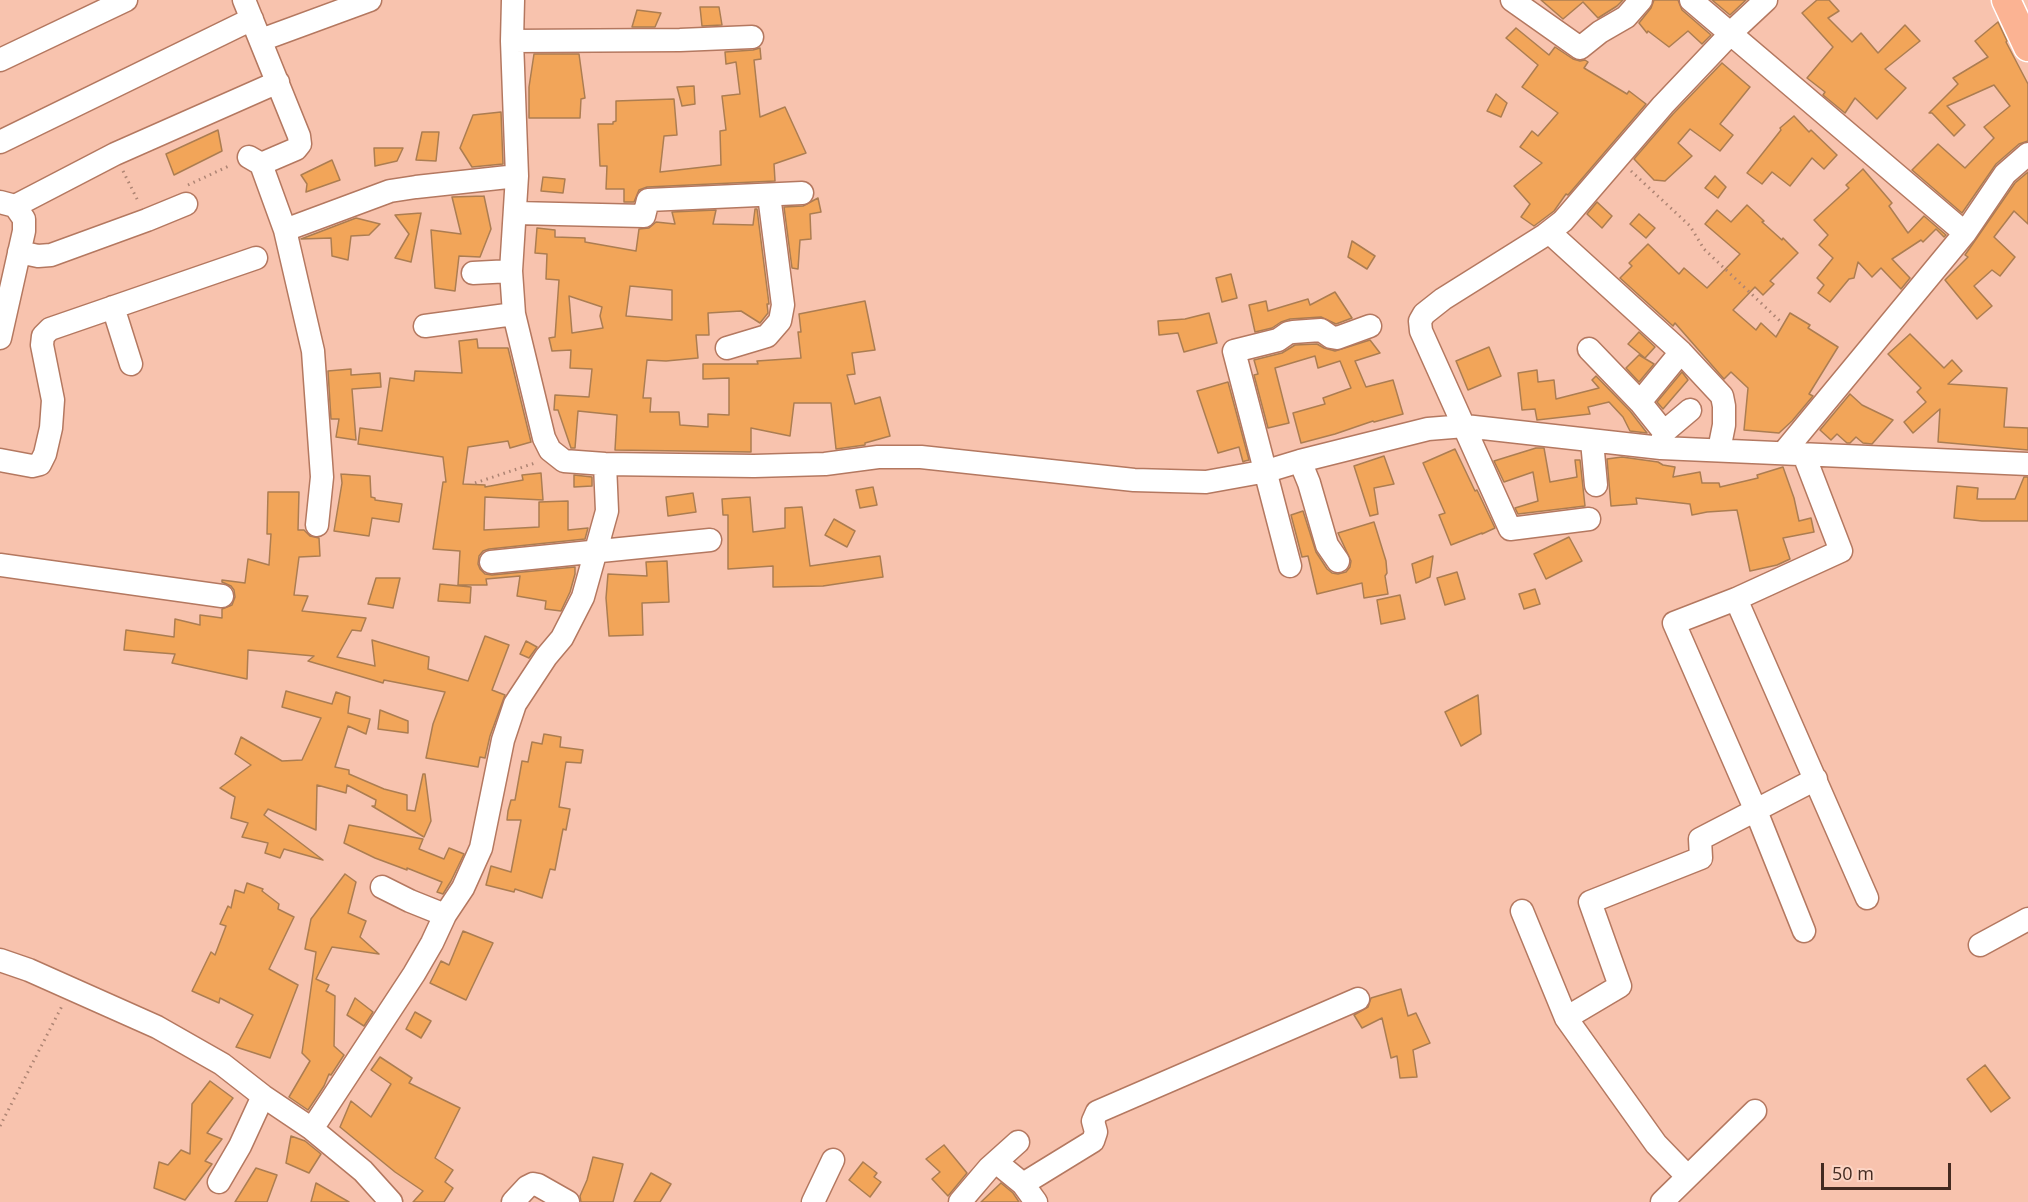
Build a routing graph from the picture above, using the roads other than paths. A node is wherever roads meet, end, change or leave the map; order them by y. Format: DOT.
graph roads {
  1 [pos="126,0"];
  2 [pos="370,0"];
  3 [pos="513,0"];
  4 [pos="1512,0"];
  5 [pos="1641,0"];
  6 [pos="1691,0"];
  7 [pos="1701,0"];
  8 [pos="1766,0"];
  9 [pos="2006,0"];
  10 [pos="330,7"];
  11 [pos="252,20"];
  12 [pos="1734,30"];
  13 [pos="752,37"];
  14 [pos="512,41"];
  15 [pos="2028,47"];
  16 [pos="0,60"];
  17 [pos="278,82"];
  18 [pos="0,142"];
  19 [pos="2028,154"];
  20 [pos="517,176"];
  21 [pos="802,193"];
  22 [pos="185,195"];
  23 [pos="769,195"];
  24 [pos="8,204"];
  25 [pos="516,213"];
  26 [pos="285,230"];
  27 [pos="1549,232"];
  28 [pos="1965,233"];
  29 [pos="19,252"];
  30 [pos="256,258"];
  31 [pos="511,271"];
  32 [pos="473,273"];
  33 [pos="113,307"];
  34 [pos="514,315"];
  35 [pos="425,326"];
  36 [pos="1370,326"];
  37 [pos="0,338"];
  38 [pos="727,348"];
  39 [pos="1589,349"];
  40 [pos="1681,352"];
  41 [pos="131,364"];
  42 [pos="1640,402"];
  43 [pos="1690,410"];
  44 [pos="1465,426"];
  45 [pos="1662,440"];
  46 [pos="1592,441"];
  47 [pos="1719,450"];
  48 [pos="1794,454"];
  49 [pos="0,460"];
  50 [pos="1300,461"];
  51 [pos="605,464"];
  52 [pos="2028,464"];
  53 [pos="1266,471"];
  54 [pos="1596,485"];
  55 [pos="1589,519"];
  56 [pos="317,525"];
  57 [pos="710,540"];
  58 [pos="596,552"];
  59 [pos="1338,561"];
  60 [pos="491,562"];
  61 [pos="0,565"];
  62 [pos="1290,566"];
  63 [pos="222,596"];
  64 [pos="1736,599"];
  65 [pos="1816,779"];
  66 [pos="1756,811"];
  67 [pos="382,887"];
  68 [pos="1867,898"];
  69 [pos="1522,911"];
  70 [pos="445,915"];
  71 [pos="2028,919"];
  72 [pos="1804,931"];
  73 [pos="1980,945"];
  74 [pos="0,960"];
  75 [pos="1358,999"];
  76 [pos="1566,1018"];
  77 [pos="263,1096"];
  78 [pos="1755,1111"];
  79 [pos="312,1129"];
  80 [pos="1018,1142"];
  81 [pos="833,1160"];
  82 [pos="996,1162"];
  83 [pos="1687,1176"];
  84 [pos="219,1182"];
  85 [pos="1029,1193"];
  86 [pos="391,1202"];
  87 [pos="513,1202"];
  88 [pos="568,1202"];
  89 [pos="813,1202"];
  90 [pos="960,1202"];
  91 [pos="1662,1202"];
  1 -- 16 [label="street"];
  2 -- 10 [label="street"];
  3 -- 14 [label="street"];
  4 -- 5 [label="street"];
  6 -- 12 [label="street"];
  7 -- 12 [label="street"];
  8 -- 12 [label="street"];
  9 -- 15 [label="main road"];
  10 -- 11 [label="street"];
  11 -- 17 [label="street"];
  11 -- 18 [label="street"];
  12 -- 27 [label="street"];
  12 -- 28 [label="street"];
  13 -- 14 [label="street"];
  14 -- 20 [label="street"];
  17 -- 24 [label="street"];
  17 -- 26 [label="street"];
  19 -- 28 [label="street"];
  20 -- 25 [label="street"];
  20 -- 26 [label="street"];
  21 -- 23 [label="street"];
  22 -- 29 [label="street"];
  23 -- 25 [label="street"];
  23 -- 38 [label="street"];
  24 -- 29 [label="street"];
  25 -- 31 [label="street"];
  26 -- 56 [label="street"];
  27 -- 40 [label="street"];
  27 -- 44 [label="street"];
  28 -- 48 [label="street"];
  29 -- 37 [label="street"];
  30 -- 33 [label="street"];
  31 -- 32 [label="street"];
  31 -- 34 [label="street"];
  33 -- 41 [label="street"];
  33 -- 49 [label="street"];
  34 -- 35 [label="street"];
  34 -- 51 [label="street"];
  36 -- 53 [label="street"];
  39 -- 42 [label="street"];
  40 -- 42 [label="street"];
  40 -- 47 [label="street"];
  42 -- 45 [label="street"];
  43 -- 45 [label="street"];
  44 -- 46 [label="street"];
  44 -- 50 [label="street"];
  44 -- 55 [label="street"];
  45 -- 46 [label="street"];
  45 -- 47 [label="street"];
  46 -- 54 [label="street"];
  47 -- 48 [label="street"];
  48 -- 52 [label="street"];
  48 -- 64 [label="street"];
  50 -- 53 [label="street"];
  50 -- 59 [label="street"];
  51 -- 53 [label="street"];
  51 -- 58 [label="street"];
  53 -- 62 [label="street"];
  57 -- 58 [label="street"];
  58 -- 60 [label="street"];
  58 -- 70 [label="street"];
  61 -- 63 [label="street"];
  64 -- 65 [label="street"];
  64 -- 66 [label="street"];
  65 -- 66 [label="street"];
  65 -- 68 [label="street"];
  66 -- 72 [label="street"];
  66 -- 76 [label="street"];
  67 -- 70 [label="street"];
  69 -- 76 [label="street"];
  70 -- 79 [label="street"];
  71 -- 73 [label="street"];
  74 -- 77 [label="street"];
  75 -- 85 [label="street"];
  76 -- 83 [label="street"];
  77 -- 79 [label="street"];
  77 -- 84 [label="street"];
  78 -- 83 [label="street"];
  79 -- 86 [label="street"];
  80 -- 82 [label="street"];
  81 -- 89 [label="street"];
  82 -- 85 [label="street"];
  82 -- 90 [label="street"];
  83 -- 91 [label="street"];
  87 -- 88 [label="street"];
}
